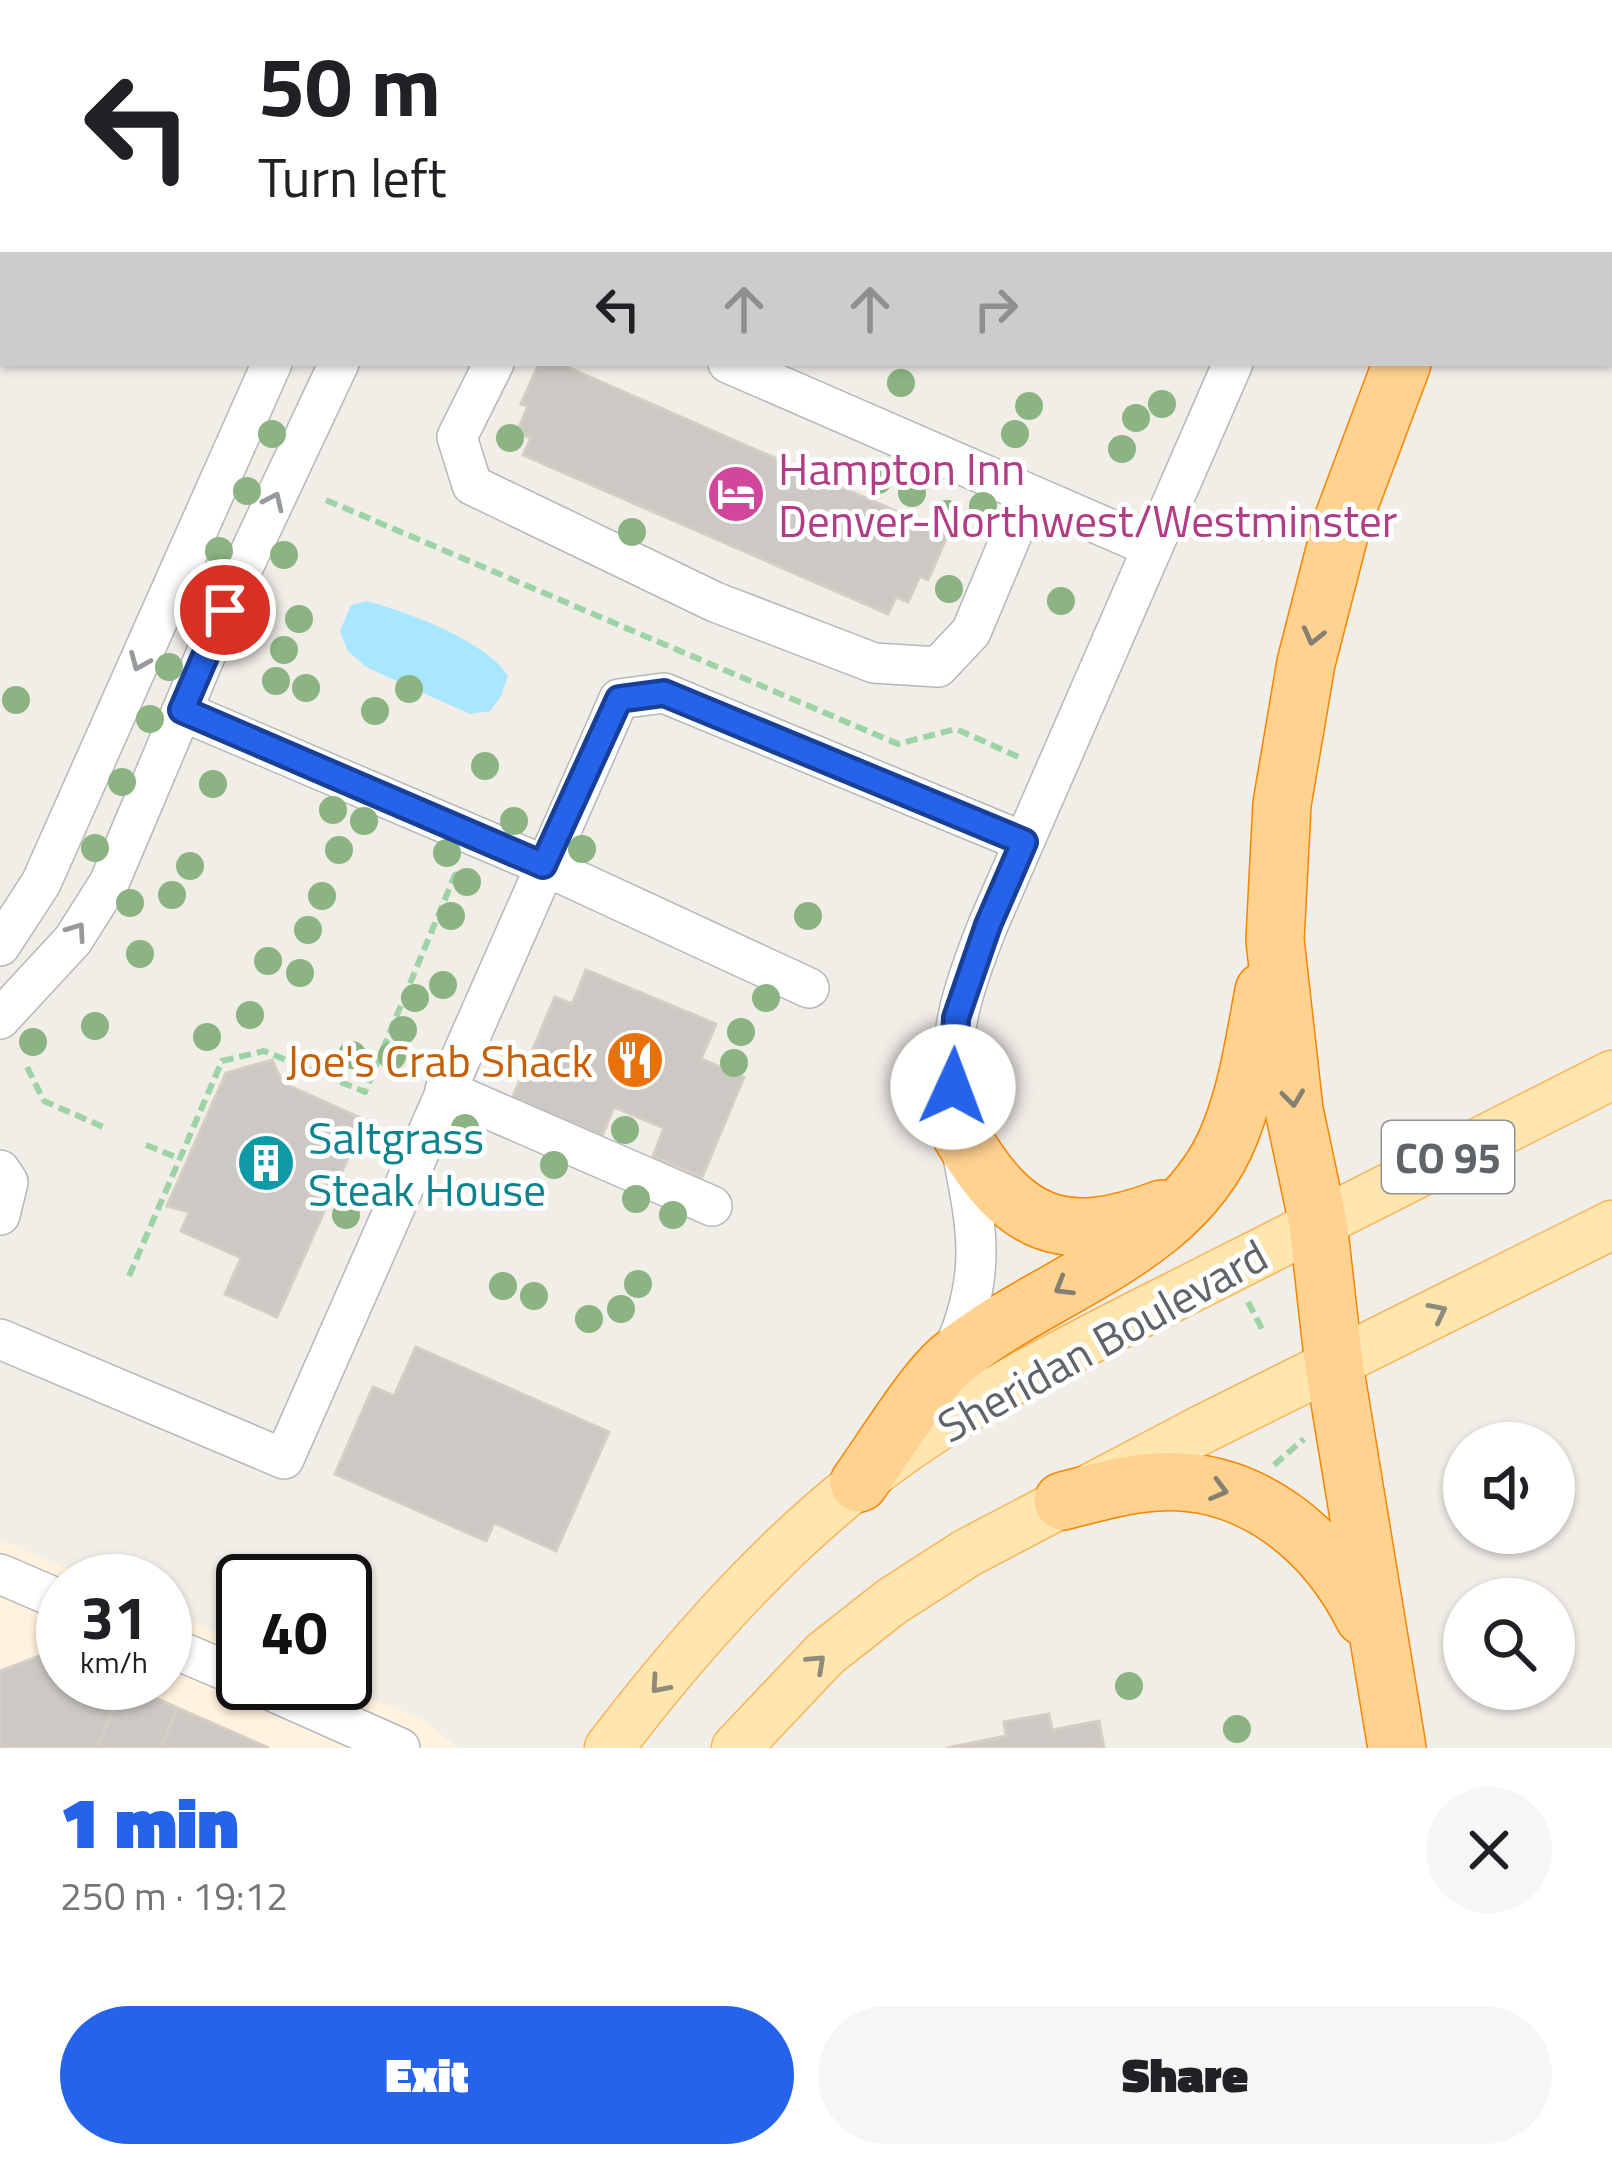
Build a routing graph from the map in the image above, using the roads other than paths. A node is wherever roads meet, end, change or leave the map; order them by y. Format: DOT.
graph roads {
  1 [pos="271,366"];
  2 [pos="338,366"];
  3 [pos="492,366"];
  4 [pos="735,366"];
  5 [pos="1232,366"];
  6 [pos="1401,366"];
  7 [pos="1029,494"];
  8 [pos="1150,547"];
  9 [pos="182,710"];
  10 [pos="1024,842"];
  11 [pos="543,865"];
  12 [pos="1275,940"];
  13 [pos="0,946"];
  14 [pos="809,988"];
  15 [pos="0,1019"];
  16 [pos="1595,1083"];
  17 [pos="445,1090"];
  18 [pos="961,1136"];
  19 [pos="0,1170"];
  20 [pos="1193,1197"];
  21 [pos="712,1206"];
  22 [pos="0,1215"];
  23 [pos="1318,1222"];
  24 [pos="1612,1225"];
  25 [pos="0,1339"];
  26 [pos="947,1363"];
  27 [pos="1334,1365"];
  28 [pos="859,1483"];
  29 [pos="1064,1501"];
  30 [pos="0,1574"];
  31 [pos="36,1589"];
  32 [pos="1379,1648"];
  33 [pos="315,1710"];
  34 [pos="400,1748"];
  35 [pos="609,1748"];
  36 [pos="736,1748"];
  37 [pos="1397,1748"];
  1 -- 13 [label="street, one-way"];
  9 -- 2 [label="street, one-way"];
  3 -- 7 [label="street"];
  4 -- 7 [label="street"];
  5 -- 8 [label="street"];
  6 -- 12 [label="highway, one-way"];
  7 -- 8 [label="street"];
  8 -- 10 [label="street"];
  9 -- 11 [label="street"];
  15 -- 9 [label="street, one-way"];
  10 -- 11 [label="street"];
  10 -- 18 [label="street"];
  11 -- 14 [label="street"];
  11 -- 17 [label="street"];
  12 -- 20 [label="highway"];
  12 -- 23 [label="highway, one-way"];
  16 -- 23 [label="main road, Sheridan Boulevard / CO 95"];
  17 -- 21 [label="street"];
  17 -- 25 [label="street"];
  18 -- 20 [label="highway"];
  18 -- 26 [label="street"];
  19 -- 22 [label="street"];
  20 -- 26 [label="highway, one-way"];
  23 -- 27 [label="highway"];
  23 -- 28 [label="main road, Sheridan Boulevard"];
  27 -- 24 [label="main road, one-way"];
  26 -- 28 [label="highway"];
  27 -- 29 [label="main road"];
  27 -- 32 [label="highway"];
  28 -- 35 [label="main road, Sheridan Boulevard, one-way"];
  29 -- 32 [label="highway, one-way"];
  36 -- 29 [label="main road, one-way"];
  30 -- 31 [label="street"];
  32 -- 37 [label="highway"];
  33 -- 34 [label="street"];
}
